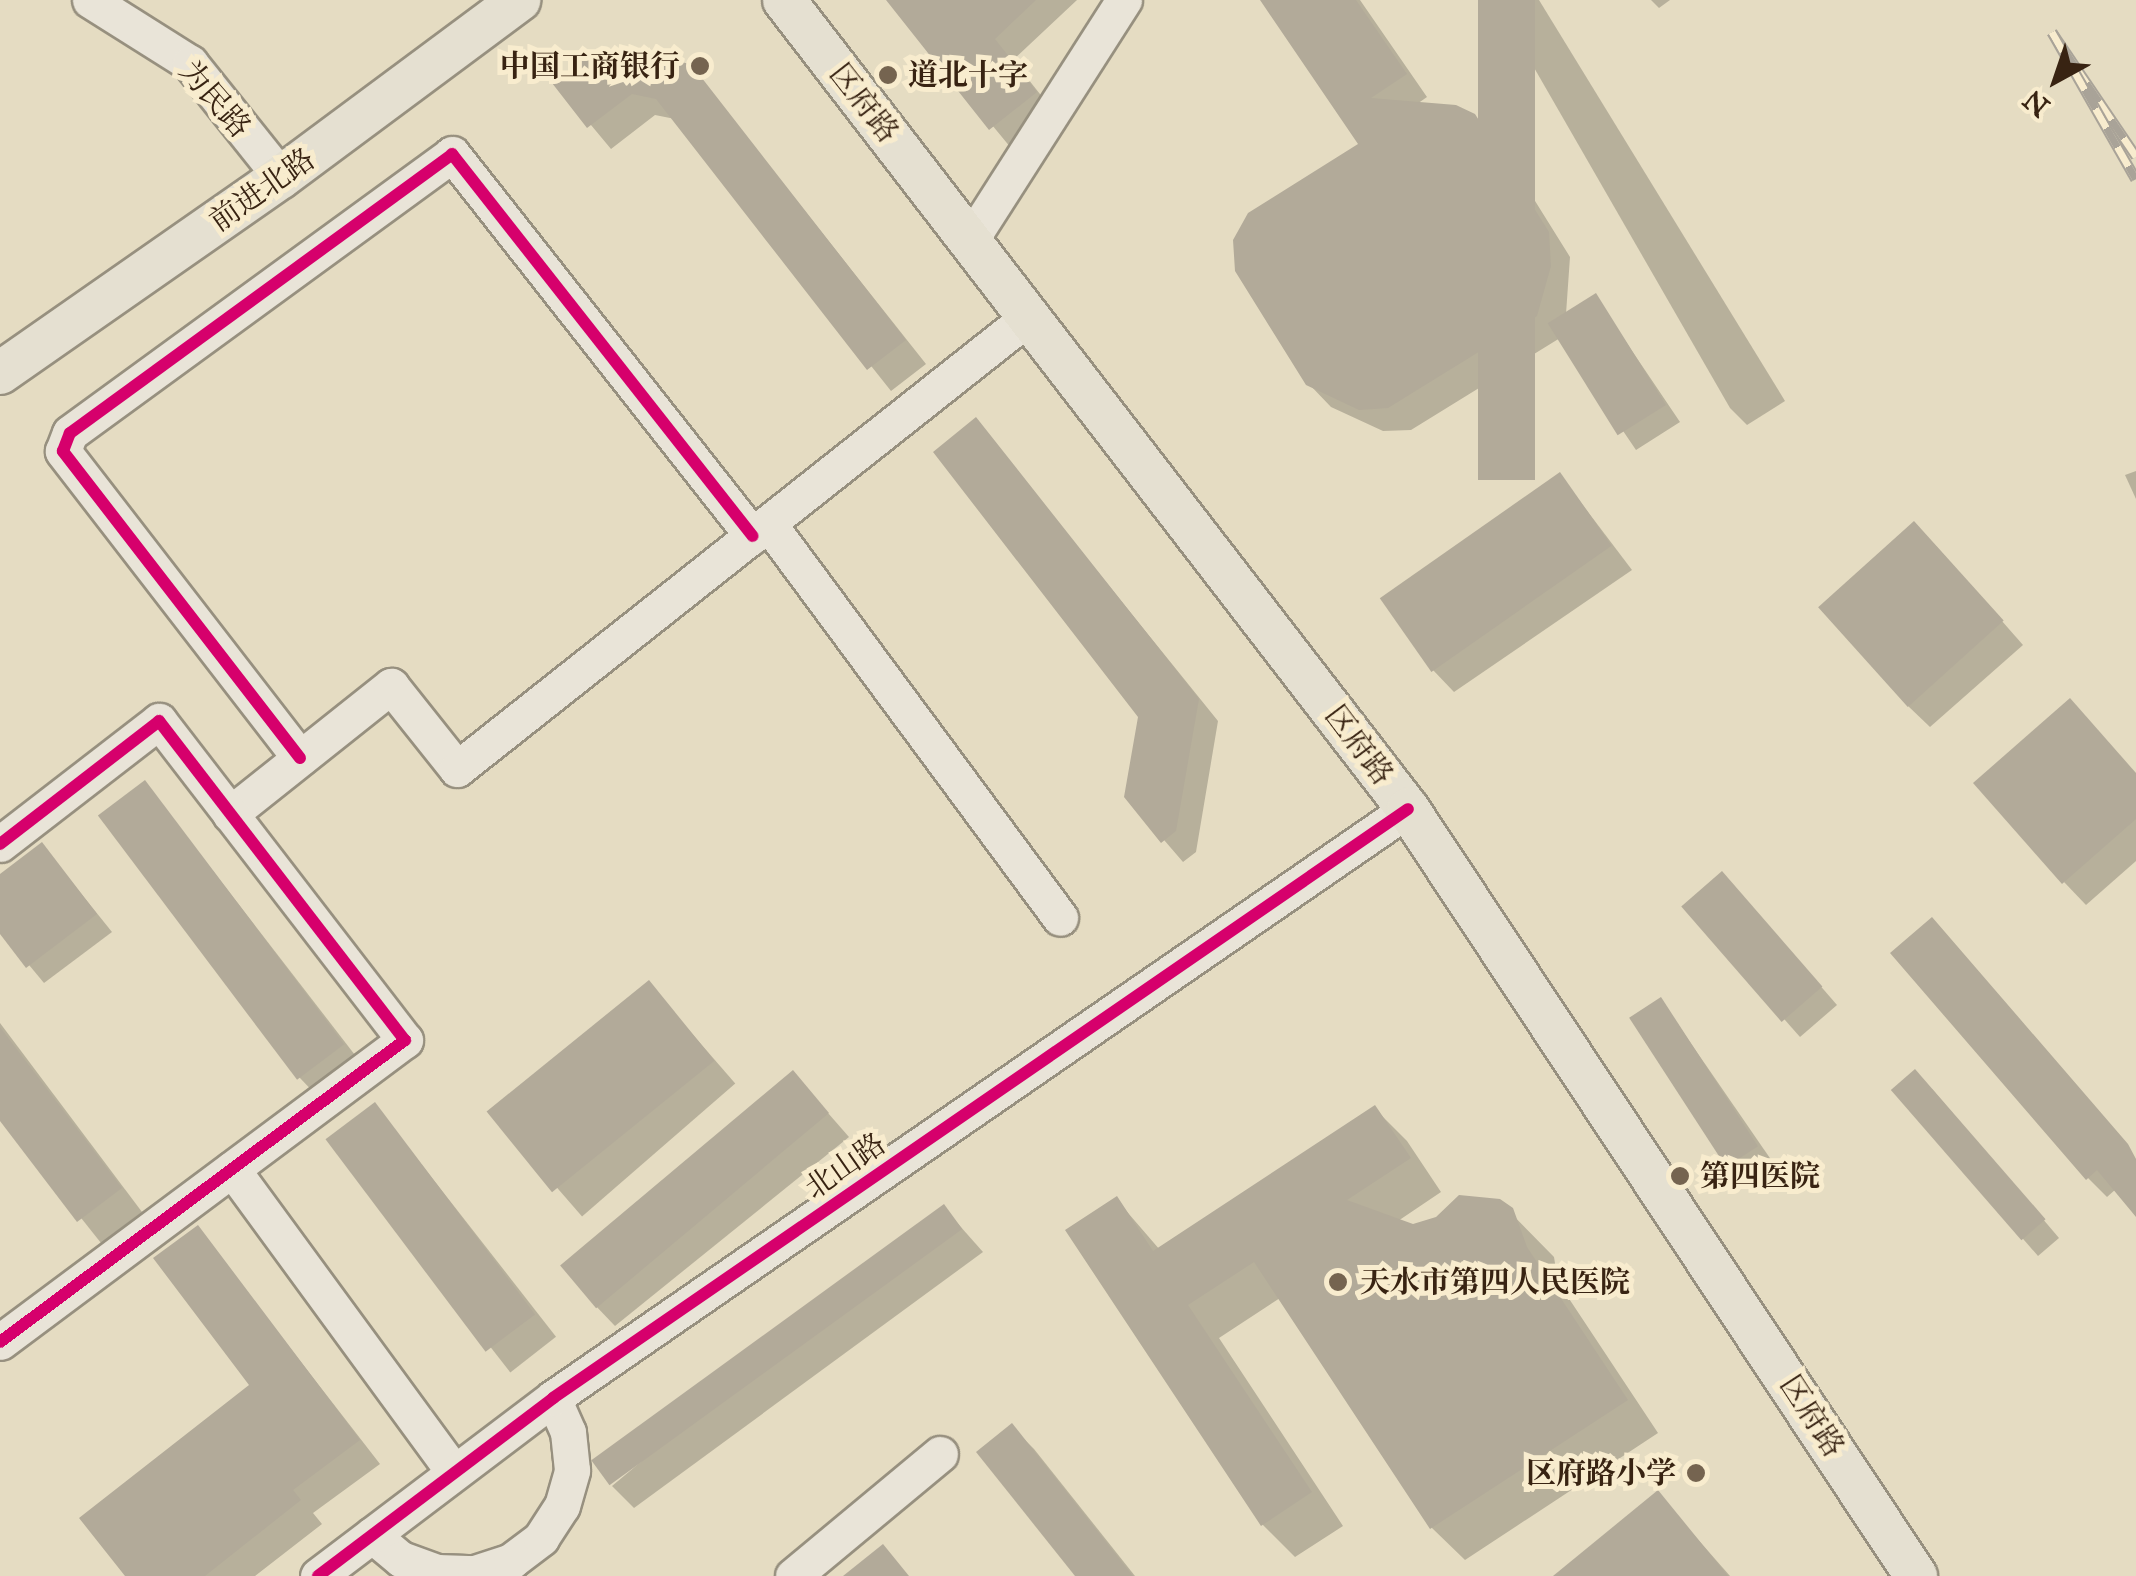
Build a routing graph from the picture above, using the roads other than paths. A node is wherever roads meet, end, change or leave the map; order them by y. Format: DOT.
graph roads {
  1 [pos="90,0"];
  2 [pos="519,0"];
  3 [pos="784,0"];
  4 [pos="1124,0"];
  5 [pos="281,177"];
  6 [pos="971,238"];
  7 [pos="1031,315"];
  8 [pos="0,373"];
  9 [pos="760,530"];
  10 [pos="300,758"];
  11 [pos="1408,809"];
  12 [pos="230,814"];
  13 [pos="0,844"];
  14 [pos="1060,918"];
  15 [pos="232,1169"];
  16 [pos="0,1342"];
  17 [pos="553,1398"];
  18 [pos="940,1454"];
  19 [pos="454,1472"];
  20 [pos="372,1535"];
  21 [pos="530,1564"];
  22 [pos="318,1576"];
  23 [pos="793,1576"];
  24 [pos="1916,1576"];
  1 -- 5 [label="street, 为民路"];
  2 -- 5 [label="main road, 前进北路"];
  3 -- 6 [label="main road, 区府路"];
  4 -- 6 [label="street"];
  5 -- 8 [label="main road, 前进北路"];
  6 -- 7 [label="main road, 区府路"];
  7 -- 9 [label="street"];
  7 -- 11 [label="main road, 区府路"];
  9 -- 10 [label="street"];
  9 -- 10 [label="street"];
  9 -- 14 [label="street"];
  10 -- 12 [label="street"];
  11 -- 17 [label="street, 北山路"];
  11 -- 24 [label="main road, 区府路"];
  12 -- 13 [label="street"];
  12 -- 15 [label="street"];
  15 -- 16 [label="street"];
  15 -- 19 [label="street"];
  17 -- 19 [label="street, 北山路"];
  17 -- 21 [label="street"];
  18 -- 23 [label="street"];
  19 -- 20 [label="street, 北山路"];
  20 -- 21 [label="street"];
  20 -- 22 [label="street, 北山路"];
}
